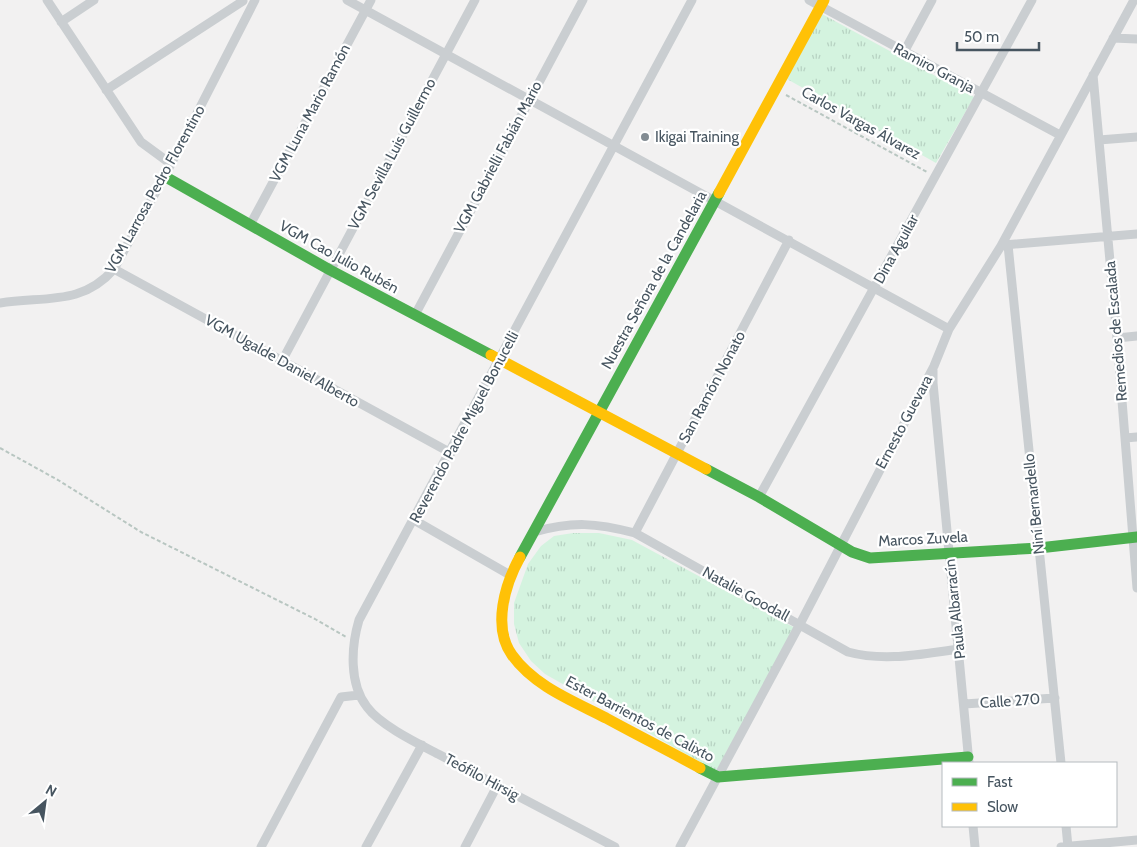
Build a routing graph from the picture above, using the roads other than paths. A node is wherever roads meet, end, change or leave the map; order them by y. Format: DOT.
graph roads {
  1 [pos="47,0"];
  2 [pos="94,0"];
  3 [pos="243,0"];
  4 [pos="255,0"];
  5 [pos="347,0"];
  6 [pos="371,0"];
  7 [pos="475,0"];
  8 [pos="583,0"];
  9 [pos="692,0"];
  10 [pos="809,0"];
  11 [pos="932,0"];
  12 [pos="1032,0"];
  13 [pos="1134,0"];
  14 [pos="822,3"];
  15 [pos="366,10"];
  16 [pos="248,15"];
  17 [pos="61,22"];
  18 [pos="1113,38"];
  19 [pos="1137,39"];
  20 [pos="904,52"];
  21 [pos="446,54"];
  22 [pos="1093,74"];
  23 [pos="106,90"];
  24 [pos="981,94"];
  25 [pos="529,99"];
  26 [pos="1060,135"];
  27 [pos="1137,137"];
  28 [pos="1099,140"];
  29 [pos="614,144"];
  30 [pos="171,164"];
  31 [pos="164,176"];
  32 [pos="715,200"];
  33 [pos="250,225"];
  34 [pos="1137,234"];
  35 [pos="1108,236"];
  36 [pos="788,240"];
  37 [pos="1005,245"];
  38 [pos="114,269"];
  39 [pos="330,270"];
  40 [pos="875,287"];
  41 [pos="0,303"];
  42 [pos="415,315"];
  43 [pos="949,329"];
  44 [pos="1137,336"];
  45 [pos="1117,338"];
  46 [pos="501,360"];
  47 [pos="282,361"];
  48 [pos="934,366"];
  49 [pos="599,412"];
  50 [pos="1137,437"];
  51 [pos="1125,438"];
  52 [pos="451,453"];
  53 [pos="676,455"];
  54 [pos="759,498"];
  55 [pos="414,520"];
  56 [pos="534,532"];
  57 [pos="635,534"];
  58 [pos="1135,537"];
  59 [pos="840,544"];
  60 [pos="1039,548"];
  61 [pos="950,552"];
  62 [pos="510,574"];
  63 [pos="1137,588"];
  64 [pos="800,624"];
  65 [pos="959,649"];
  66 [pos="359,695"];
  67 [pos="1055,698"];
  68 [pos="964,704"];
  69 [pos="422,745"];
  70 [pos="969,760"];
  71 [pos="1061,762"];
  72 [pos="718,777"];
  73 [pos="497,786"];
  74 [pos="973,827"];
  75 [pos="1066,827"];
  76 [pos="1137,840"];
  77 [pos="261,847"];
  78 [pos="366,847"];
  79 [pos="466,847"];
  80 [pos="615,847"];
  81 [pos="680,847"];
  82 [pos="974,847"];
  83 [pos="1060,847"];
  84 [pos="1068,847"];
  1 -- 17 [label="street"];
  2 -- 17 [label="street"];
  3 -- 16 [label="street"];
  3 -- 23 [label="street"];
  4 -- 16 [label="street, VGM Larrosa Pedro Florentino"];
  5 -- 15 [label="street"];
  6 -- 15 [label="street, VGM Luna Mario Ramón"];
  7 -- 21 [label="street, VGM Sevilla Luis Guillermo"];
  8 -- 25 [label="street, VGM Gabrielli Fabián Mario"];
  9 -- 29 [label="street, Reverendo Padre Miguel Bonucelli"];
  10 -- 14 [label="street, Ramiro Granja"];
  11 -- 20 [label="street"];
  12 -- 24 [label="street, Dina Aguilar"];
  13 -- 18 [label="street, Ernesto Guevara"];
  14 -- 20 [label="street, Ramiro Granja"];
  14 -- 32 [label="street, Nuestra Señora de la Candelaria"];
  15 -- 21 [label="street"];
  15 -- 33 [label="street, VGM Luna Mario Ramón"];
  16 -- 30 [label="street, VGM Larrosa Pedro Florentino"];
  17 -- 23 [label="street"];
  18 -- 19 [label="street"];
  18 -- 22 [label="street, Ernesto Guevara"];
  20 -- 24 [label="street, Ramiro Granja"];
  21 -- 25 [label="street"];
  21 -- 39 [label="street, VGM Sevilla Luis Guillermo"];
  22 -- 26 [label="street, Ernesto Guevara"];
  22 -- 28 [label="street, Remedios de Escalada"];
  23 -- 30 [label="street"];
  24 -- 26 [label="street, Ramiro Granja"];
  24 -- 40 [label="street, Dina Aguilar"];
  25 -- 29 [label="street"];
  25 -- 42 [label="street, VGM Gabrielli Fabián Mario"];
  26 -- 37 [label="street, Ernesto Guevara"];
  27 -- 28 [label="street"];
  28 -- 35 [label="street, Remedios de Escalada"];
  29 -- 32 [label="street"];
  29 -- 46 [label="street, Reverendo Padre Miguel Bonucelli"];
  30 -- 31 [label="street, VGM Larrosa Pedro Florentino"];
  31 -- 33 [label="street, VGM Cao Julio Rubén"];
  31 -- 38 [label="street, VGM Larrosa Pedro Florentino"];
  32 -- 36 [label="street"];
  32 -- 49 [label="street, Nuestra Señora de la Candelaria"];
  33 -- 39 [label="street, VGM Cao Julio Rubén"];
  34 -- 35 [label="street"];
  35 -- 37 [label="street"];
  35 -- 45 [label="street, Remedios de Escalada"];
  36 -- 40 [label="street"];
  36 -- 53 [label="street, San Ramón Nonato"];
  37 -- 43 [label="street, Ernesto Guevara"];
  37 -- 60 [label="street, Niní Bernardello"];
  38 -- 41 [label="street, VGM Larrosa Pedro Florentino"];
  38 -- 47 [label="street, VGM Ugalde Daniel Alberto"];
  39 -- 42 [label="street, VGM Cao Julio Rubén"];
  39 -- 47 [label="street, VGM Sevilla Luis Guillermo"];
  40 -- 43 [label="street"];
  40 -- 54 [label="street, Dina Aguilar"];
  42 -- 46 [label="street, VGM Cao Julio Rubén"];
  43 -- 48 [label="street, Ernesto Guevara"];
  44 -- 45 [label="street"];
  45 -- 51 [label="street, Remedios de Escalada"];
  46 -- 49 [label="street, VGM Cao Julio Rubén"];
  46 -- 52 [label="street, Reverendo Padre Miguel Bonucelli"];
  47 -- 52 [label="street, VGM Ugalde Daniel Alberto"];
  48 -- 59 [label="street, Ernesto Guevara"];
  48 -- 61 [label="street, Paula Albarracín"];
  49 -- 53 [label="street, Marcos Zuvela"];
  49 -- 56 [label="street, Nuestra Señora de la Candelaria"];
  50 -- 51 [label="street"];
  51 -- 58 [label="street, Remedios de Escalada"];
  52 -- 55 [label="street, Reverendo Padre Miguel Bonucelli"];
  53 -- 54 [label="street, Marcos Zuvela"];
  53 -- 57 [label="street, San Ramón Nonato"];
  54 -- 59 [label="street, Marcos Zuvela"];
  55 -- 62 [label="street"];
  55 -- 66 [label="street, Reverendo Padre Miguel Bonucelli"];
  56 -- 57 [label="street, Natalie Goodall"];
  56 -- 62 [label="street, Nuestra Señora de la Candelaria"];
  57 -- 64 [label="street, Natalie Goodall"];
  58 -- 60 [label="street, Marcos Zuvela"];
  58 -- 63 [label="street, Remedios de Escalada"];
  59 -- 61 [label="street, Marcos Zuvela"];
  59 -- 64 [label="street, Ernesto Guevara"];
  60 -- 61 [label="street, Marcos Zuvela"];
  60 -- 67 [label="street, Niní Bernardello"];
  61 -- 65 [label="street, Paula Albarracín"];
  62 -- 72 [label="street, Ester Barrientos de Calixto"];
  64 -- 65 [label="street, Natalie Goodall"];
  64 -- 72 [label="street, Ernesto Guevara"];
  65 -- 68 [label="street, Paula Albarracín"];
  66 -- 69 [label="street, Teófilo Hirsig"];
  66 -- 77 [label="street"];
  67 -- 68 [label="street, Calle 270"];
  67 -- 71 [label="street, Niní Bernardello"];
  68 -- 70 [label="street, Paula Albarracín"];
  69 -- 73 [label="street, Teófilo Hirsig"];
  69 -- 78 [label="street"];
  70 -- 72 [label="street, Ester Barrientos de Calixto"];
  72 -- 81 [label="street, Ernesto Guevara"];
  73 -- 79 [label="street"];
  73 -- 80 [label="street, Teófilo Hirsig"];
  74 -- 82 [label="street"];
  75 -- 84 [label="street"];
  76 -- 84 [label="street"];
  83 -- 84 [label="street"];
}
